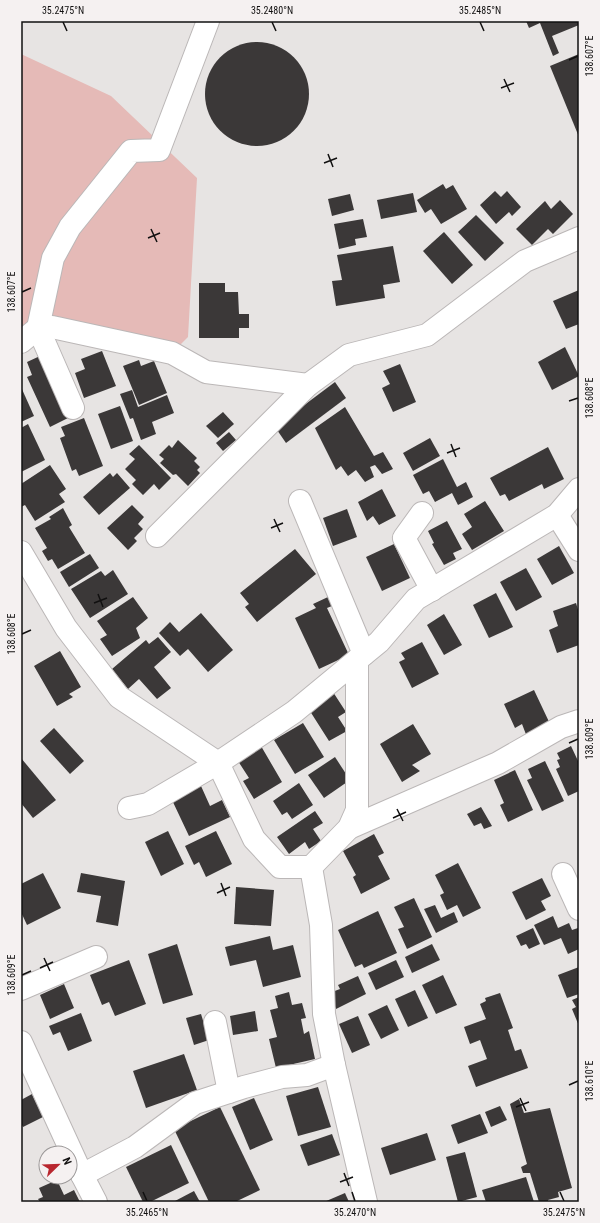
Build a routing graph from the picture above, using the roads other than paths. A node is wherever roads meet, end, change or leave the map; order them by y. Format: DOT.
graph roads {
  1 [pos="208,21"];
  2 [pos="579,238"];
  3 [pos="38,328"];
  4 [pos="21,342"];
  5 [pos="308,385"];
  6 [pos="73,408"];
  7 [pos="579,489"];
  8 [pos="300,501"];
  9 [pos="422,513"];
  10 [pos="557,516"];
  11 [pos="158,536"];
  12 [pos="579,550"];
  13 [pos="21,552"];
  14 [pos="432,590"];
  15 [pos="361,657"];
  16 [pos="579,721"];
  17 [pos="218,763"];
  18 [pos="129,808"];
  19 [pos="349,828"];
  20 [pos="311,867"];
  21 [pos="563,874"];
  22 [pos="579,910"];
  23 [pos="96,957"];
  24 [pos="21,989"];
  25 [pos="215,1022"];
  26 [pos="21,1042"];
  27 [pos="334,1065"];
  28 [pos="229,1092"];
  29 [pos="82,1175"];
  30 [pos="96,1202"];
  31 [pos="366,1202"];
  1 -- 3 [label="street"];
  2 -- 5 [label="street"];
  3 -- 4 [label="street"];
  3 -- 5 [label="street"];
  3 -- 6 [label="street"];
  5 -- 11 [label="street"];
  7 -- 10 [label="street"];
  8 -- 15 [label="street"];
  9 -- 14 [label="street"];
  10 -- 12 [label="street"];
  10 -- 14 [label="street"];
  13 -- 17 [label="street"];
  14 -- 15 [label="street"];
  15 -- 17 [label="street"];
  15 -- 19 [label="street"];
  16 -- 19 [label="street"];
  17 -- 18 [label="street"];
  17 -- 20 [label="street"];
  19 -- 20 [label="street"];
  20 -- 27 [label="street"];
  21 -- 22 [label="street"];
  23 -- 24 [label="street"];
  25 -- 28 [label="street"];
  26 -- 29 [label="street"];
  27 -- 28 [label="street"];
  27 -- 31 [label="street"];
  28 -- 29 [label="street"];
  29 -- 30 [label="street"];
}
